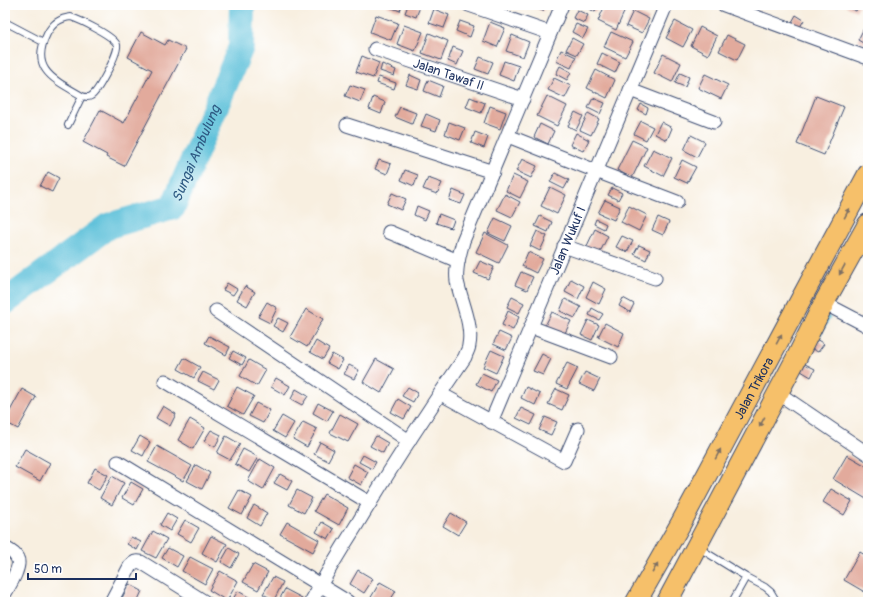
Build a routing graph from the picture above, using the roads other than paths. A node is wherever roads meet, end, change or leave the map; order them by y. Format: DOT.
graph roads {
  1 [pos="469,5"];
  2 [pos="562,5"];
  3 [pos="666,5"];
  4 [pos="724,5"];
  5 [pos="5,22"];
  6 [pos="550,33"];
  7 [pos="43,42"];
  8 [pos="375,49"];
  9 [pos="868,58"];
  10 [pos="630,90"];
  11 [pos="82,96"];
  12 [pos="523,99"];
  13 [pos="714,122"];
  14 [pos="68,125"];
  15 [pos="347,125"];
  16 [pos="508,136"];
  17 [pos="493,172"];
  18 [pos="596,172"];
  19 [pos="868,174"];
  20 [pos="677,202"];
  21 [pos="868,224"];
  22 [pos="389,232"];
  23 [pos="834,237"];
  24 [pos="564,246"];
  25 [pos="855,247"];
  26 [pos="458,261"];
  27 [pos="655,278"];
  28 [pos="824,303"];
  29 [pos="216,311"];
  30 [pos="531,326"];
  31 [pos="868,326"];
  32 [pos="611,357"];
  33 [pos="165,381"];
  34 [pos="778,393"];
  35 [pos="441,394"];
  36 [pos="491,422"];
  37 [pos="578,429"];
  38 [pos="409,441"];
  39 [pos="868,454"];
  40 [pos="118,462"];
  41 [pos="370,503"];
  42 [pos="697,547"];
  43 [pos="5,548"];
  44 [pos="746,577"];
  45 [pos="320,585"];
  46 [pos="5,593"];
  47 [pos="111,602"];
  48 [pos="205,602"];
  49 [pos="311,602"];
  50 [pos="348,602"];
  51 [pos="636,602"];
  52 [pos="667,602"];
  53 [pos="732,602"];
  54 [pos="777,602"];
  1 -- 6 [label="street"];
  2 -- 6 [label="street"];
  3 -- 10 [label="street, Jalan Wukuf I"];
  4 -- 9 [label="street"];
  5 -- 7 [label="lane"];
  6 -- 12 [label="street"];
  7 -- 11 [label="lane"];
  7 -- 11 [label="lane"];
  8 -- 12 [label="street, Jalan Tawaf II"];
  10 -- 13 [label="street"];
  10 -- 18 [label="street, Jalan Wukuf I"];
  11 -- 14 [label="lane"];
  12 -- 16 [label="street"];
  15 -- 17 [label="street"];
  16 -- 17 [label="street"];
  16 -- 18 [label="street"];
  17 -- 26 [label="street"];
  18 -- 20 [label="street"];
  18 -- 24 [label="street, Jalan Wukuf I"];
  23 -- 19 [label="main road, Jalan Trikora, one-way"];
  21 -- 25 [label="main road, Jalan Trikora"];
  22 -- 26 [label="street"];
  23 -- 25 [label="main road"];
  51 -- 23 [label="main road, Jalan Trikora, one-way"];
  24 -- 27 [label="street"];
  24 -- 30 [label="street, Jalan Wukuf I"];
  25 -- 28 [label="main road, Jalan Trikora, one-way"];
  26 -- 35 [label="street"];
  28 -- 31 [label="street"];
  28 -- 34 [label="main road, Jalan Trikora"];
  29 -- 38 [label="street"];
  30 -- 32 [label="street"];
  30 -- 36 [label="street, Jalan Wukuf I"];
  33 -- 41 [label="street"];
  34 -- 39 [label="street"];
  34 -- 42 [label="main road, Jalan Trikora, one-way"];
  35 -- 36 [label="street"];
  35 -- 38 [label="street"];
  36 -- 37 [label="street"];
  38 -- 41 [label="street"];
  40 -- 45 [label="street"];
  41 -- 45 [label="street"];
  42 -- 44 [label="lane"];
  42 -- 52 [label="main road, Jalan Trikora"];
  43 -- 46 [label="street"];
  44 -- 53 [label="lane"];
  44 -- 54 [label="lane"];
  45 -- 49 [label="street"];
  45 -- 50 [label="street"];
  47 -- 48 [label="street"];
}
